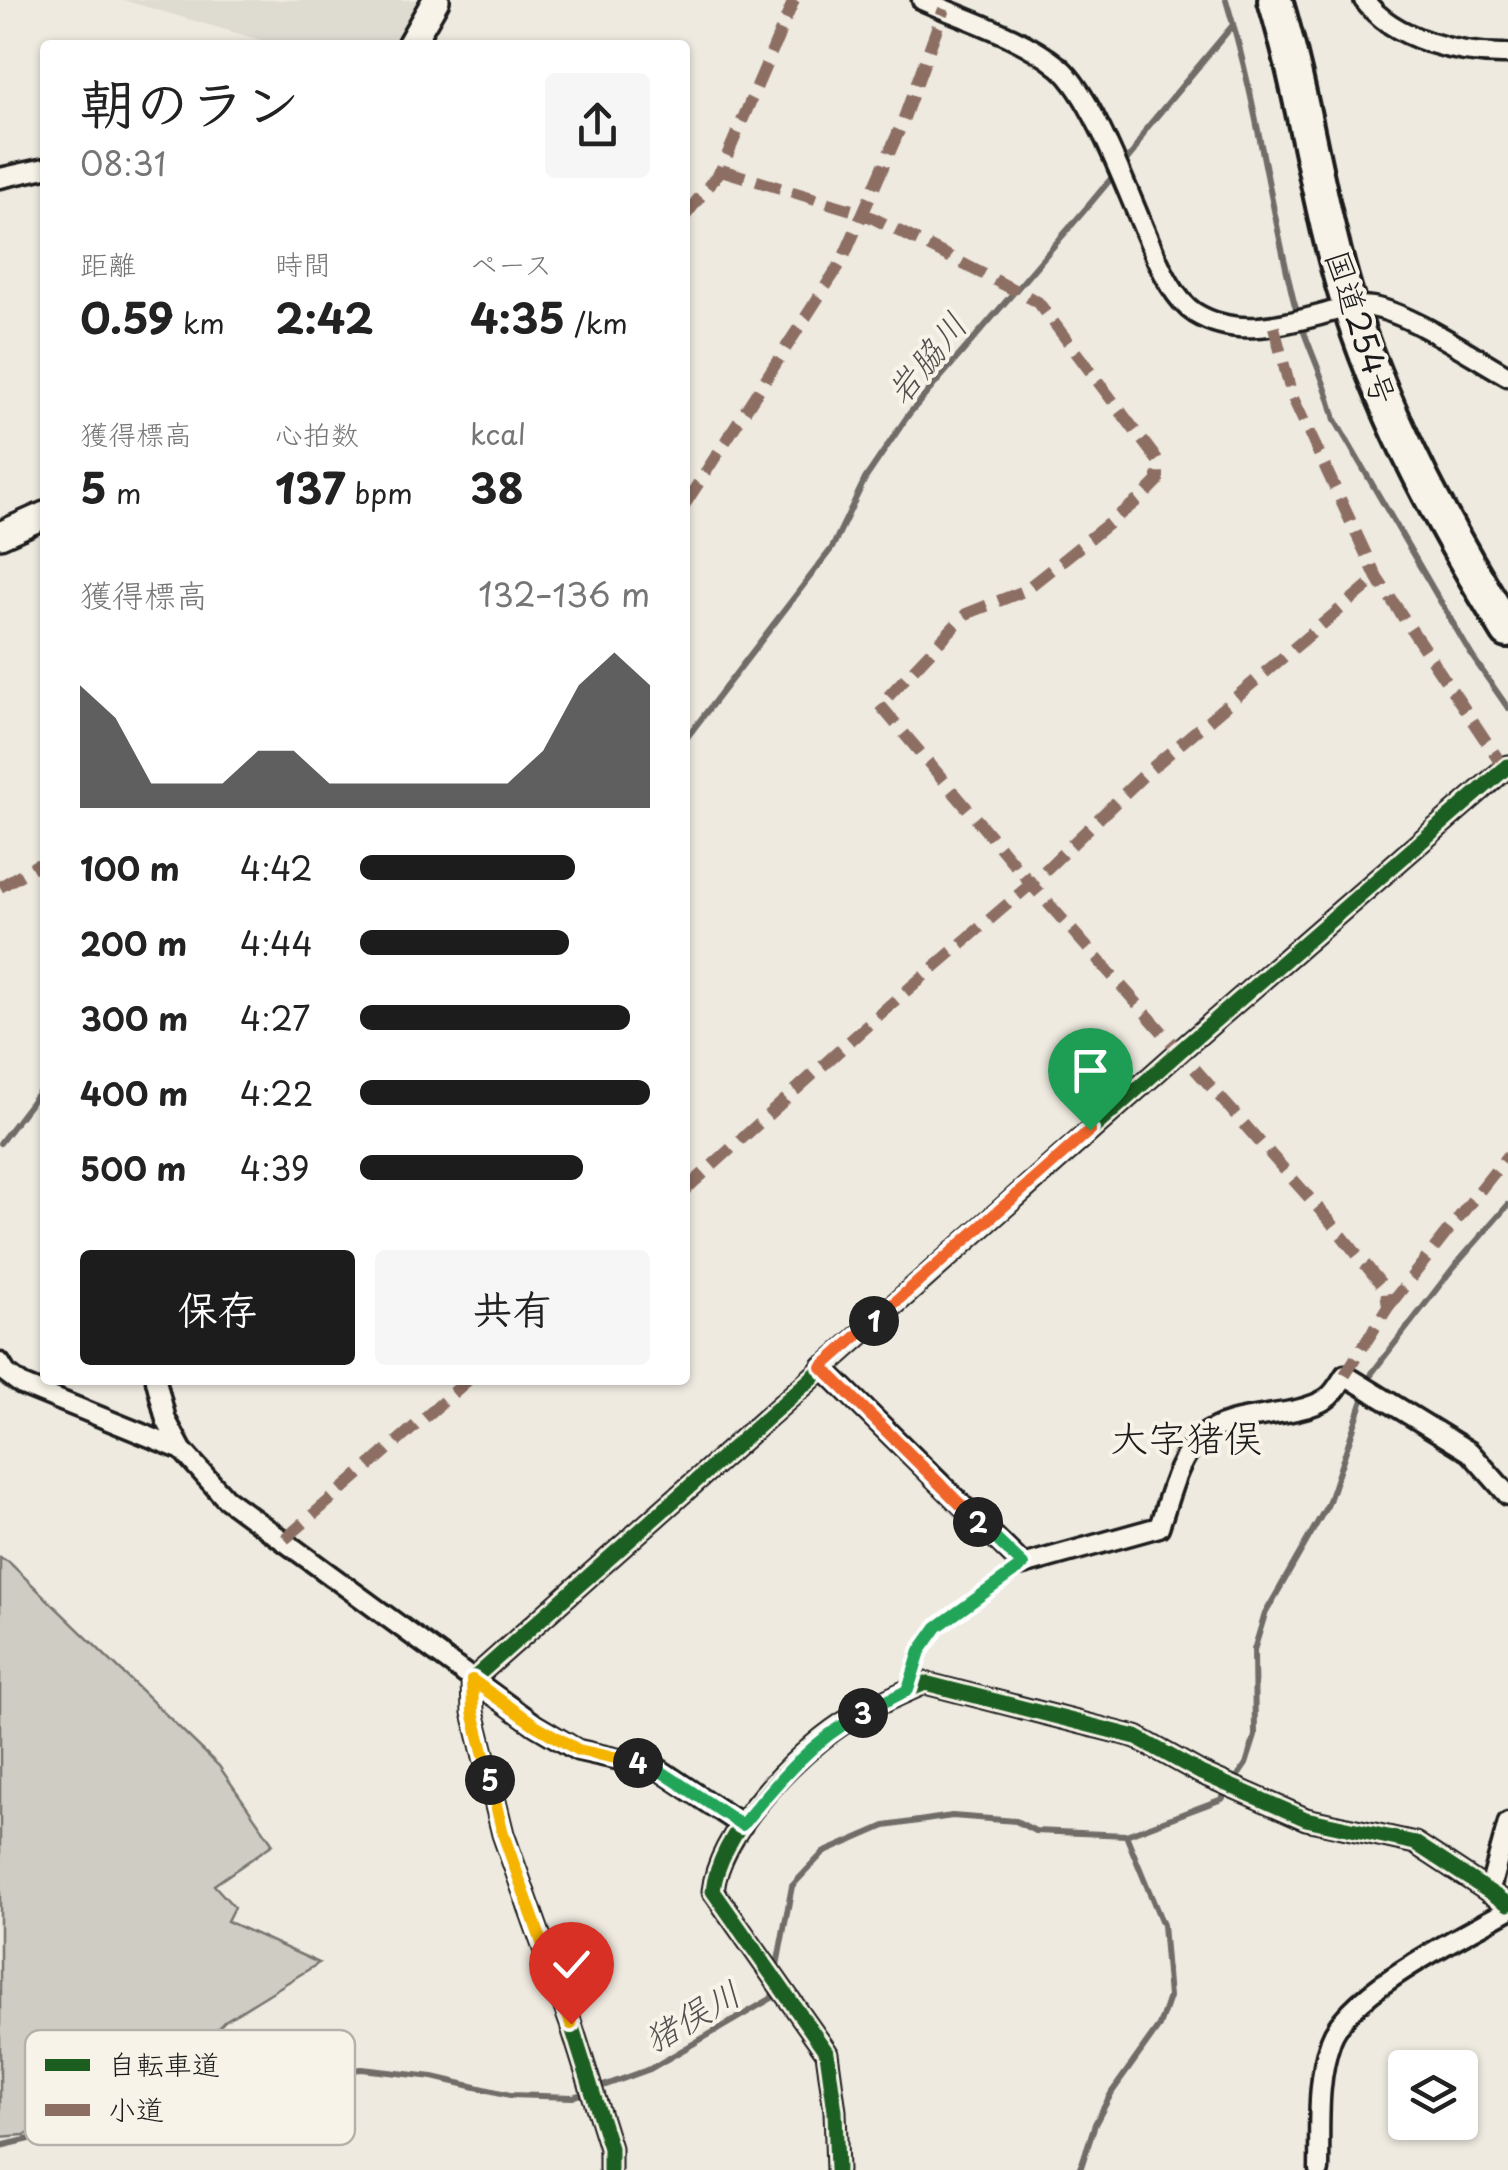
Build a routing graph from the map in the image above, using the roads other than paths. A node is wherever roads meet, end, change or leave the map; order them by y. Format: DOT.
graph roads {
  1 [pos="436,0"];
  2 [pos="922,0"];
  3 [pos="1275,0"];
  4 [pos="1364,0"];
  5 [pos="413,40"];
  6 [pos="1508,54"];
  7 [pos="40,169"];
  8 [pos="0,178"];
  9 [pos="1350,307"];
  10 [pos="1508,376"];
  11 [pos="40,518"];
  12 [pos="0,535"];
  13 [pos="1508,632"];
  14 [pos="1508,766"];
  15 [pos="0,1362"];
  16 [pos="822,1367"];
  17 [pos="157,1385"];
  18 [pos="182,1450"];
  19 [pos="1508,1495"];
  20 [pos="1023,1565"];
  21 [pos="472,1680"];
  22 [pos="908,1690"];
  23 [pos="1508,1823"];
  24 [pos="742,1825"];
  25 [pos="1490,1892"];
  26 [pos="1508,1907"];
  27 [pos="610,2170"];
  28 [pos="837,2170"];
  29 [pos="1318,2170"];
  1 -- 5 [label="street"];
  2 -- 9 [label="street"];
  3 -- 9 [label="highway, 国道254号"];
  4 -- 6 [label="street"];
  7 -- 8 [label="street"];
  9 -- 10 [label="street"];
  9 -- 13 [label="highway, 国道254号"];
  11 -- 12 [label="street"];
  14 -- 16 [label="street"];
  15 -- 18 [label="street"];
  16 -- 20 [label="street"];
  16 -- 21 [label="street"];
  17 -- 18 [label="street"];
  18 -- 21 [label="street"];
  19 -- 20 [label="street"];
  20 -- 22 [label="lane"];
  21 -- 24 [label="street"];
  21 -- 27 [label="street"];
  22 -- 24 [label="street"];
  22 -- 25 [label="street"];
  23 -- 25 [label="street"];
  24 -- 28 [label="street"];
  25 -- 26 [label="street"];
  26 -- 29 [label="street"];
}
